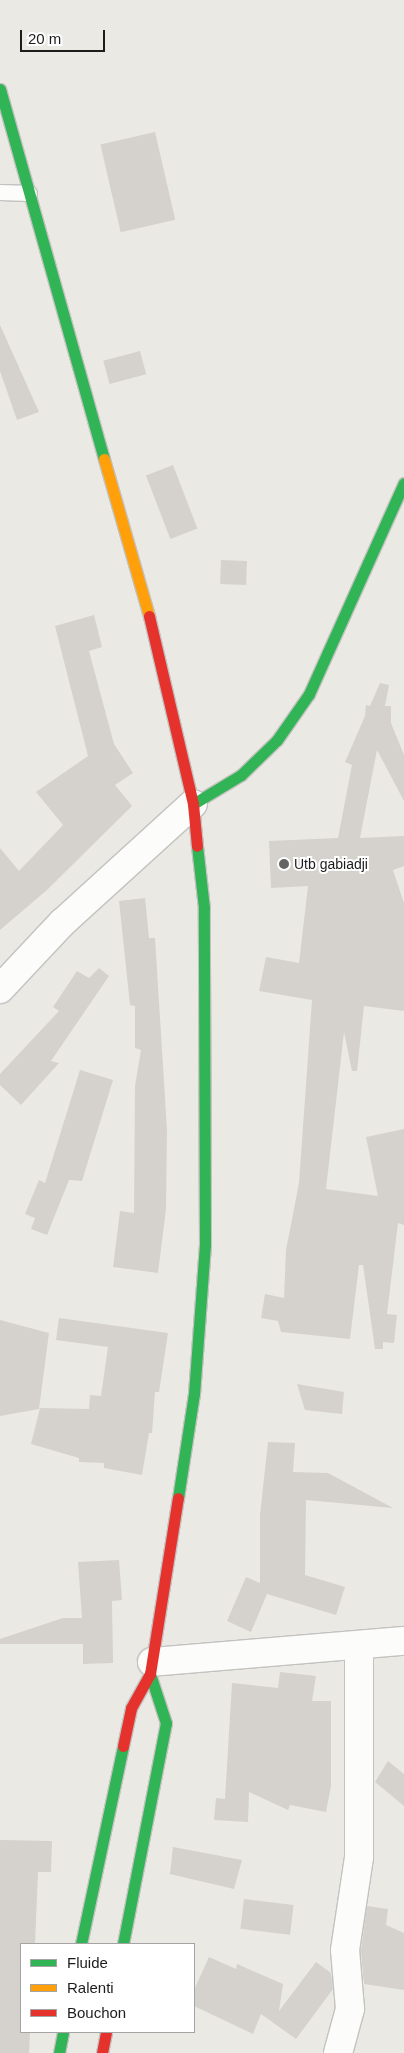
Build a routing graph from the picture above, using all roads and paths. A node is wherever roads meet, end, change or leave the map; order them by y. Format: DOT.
graph roads {
  1 [pos="0,89"];
  2 [pos="0,192"];
  3 [pos="29,193"];
  4 [pos="404,483"];
  5 [pos="397,520"];
  6 [pos="193,804"];
  7 [pos="0,989"];
  8 [pos="404,1641"];
  9 [pos="359,1647"];
  10 [pos="151,1668"];
  11 [pos="81,1943"];
  12 [pos="123,1943"];
  13 [pos="63,2033"];
  14 [pos="106,2033"];
  15 [pos="59,2053"];
  16 [pos="102,2053"];
  17 [pos="338,2053"];
  1 -- 3 [label="main road"];
  2 -- 3 [label="lane"];
  3 -- 6 [label="main road"];
  4 -- 5 [label="main road"];
  5 -- 6 [label="main road"];
  6 -- 7 [label="street"];
  6 -- 10 [label="main road"];
  8 -- 9 [label="street"];
  9 -- 10 [label="street"];
  9 -- 17 [label="street"];
  10 -- 11 [label="main road"];
  10 -- 12 [label="main road"];
  13 -- 15 [label="main road"];
  14 -- 16 [label="main road"];
}
